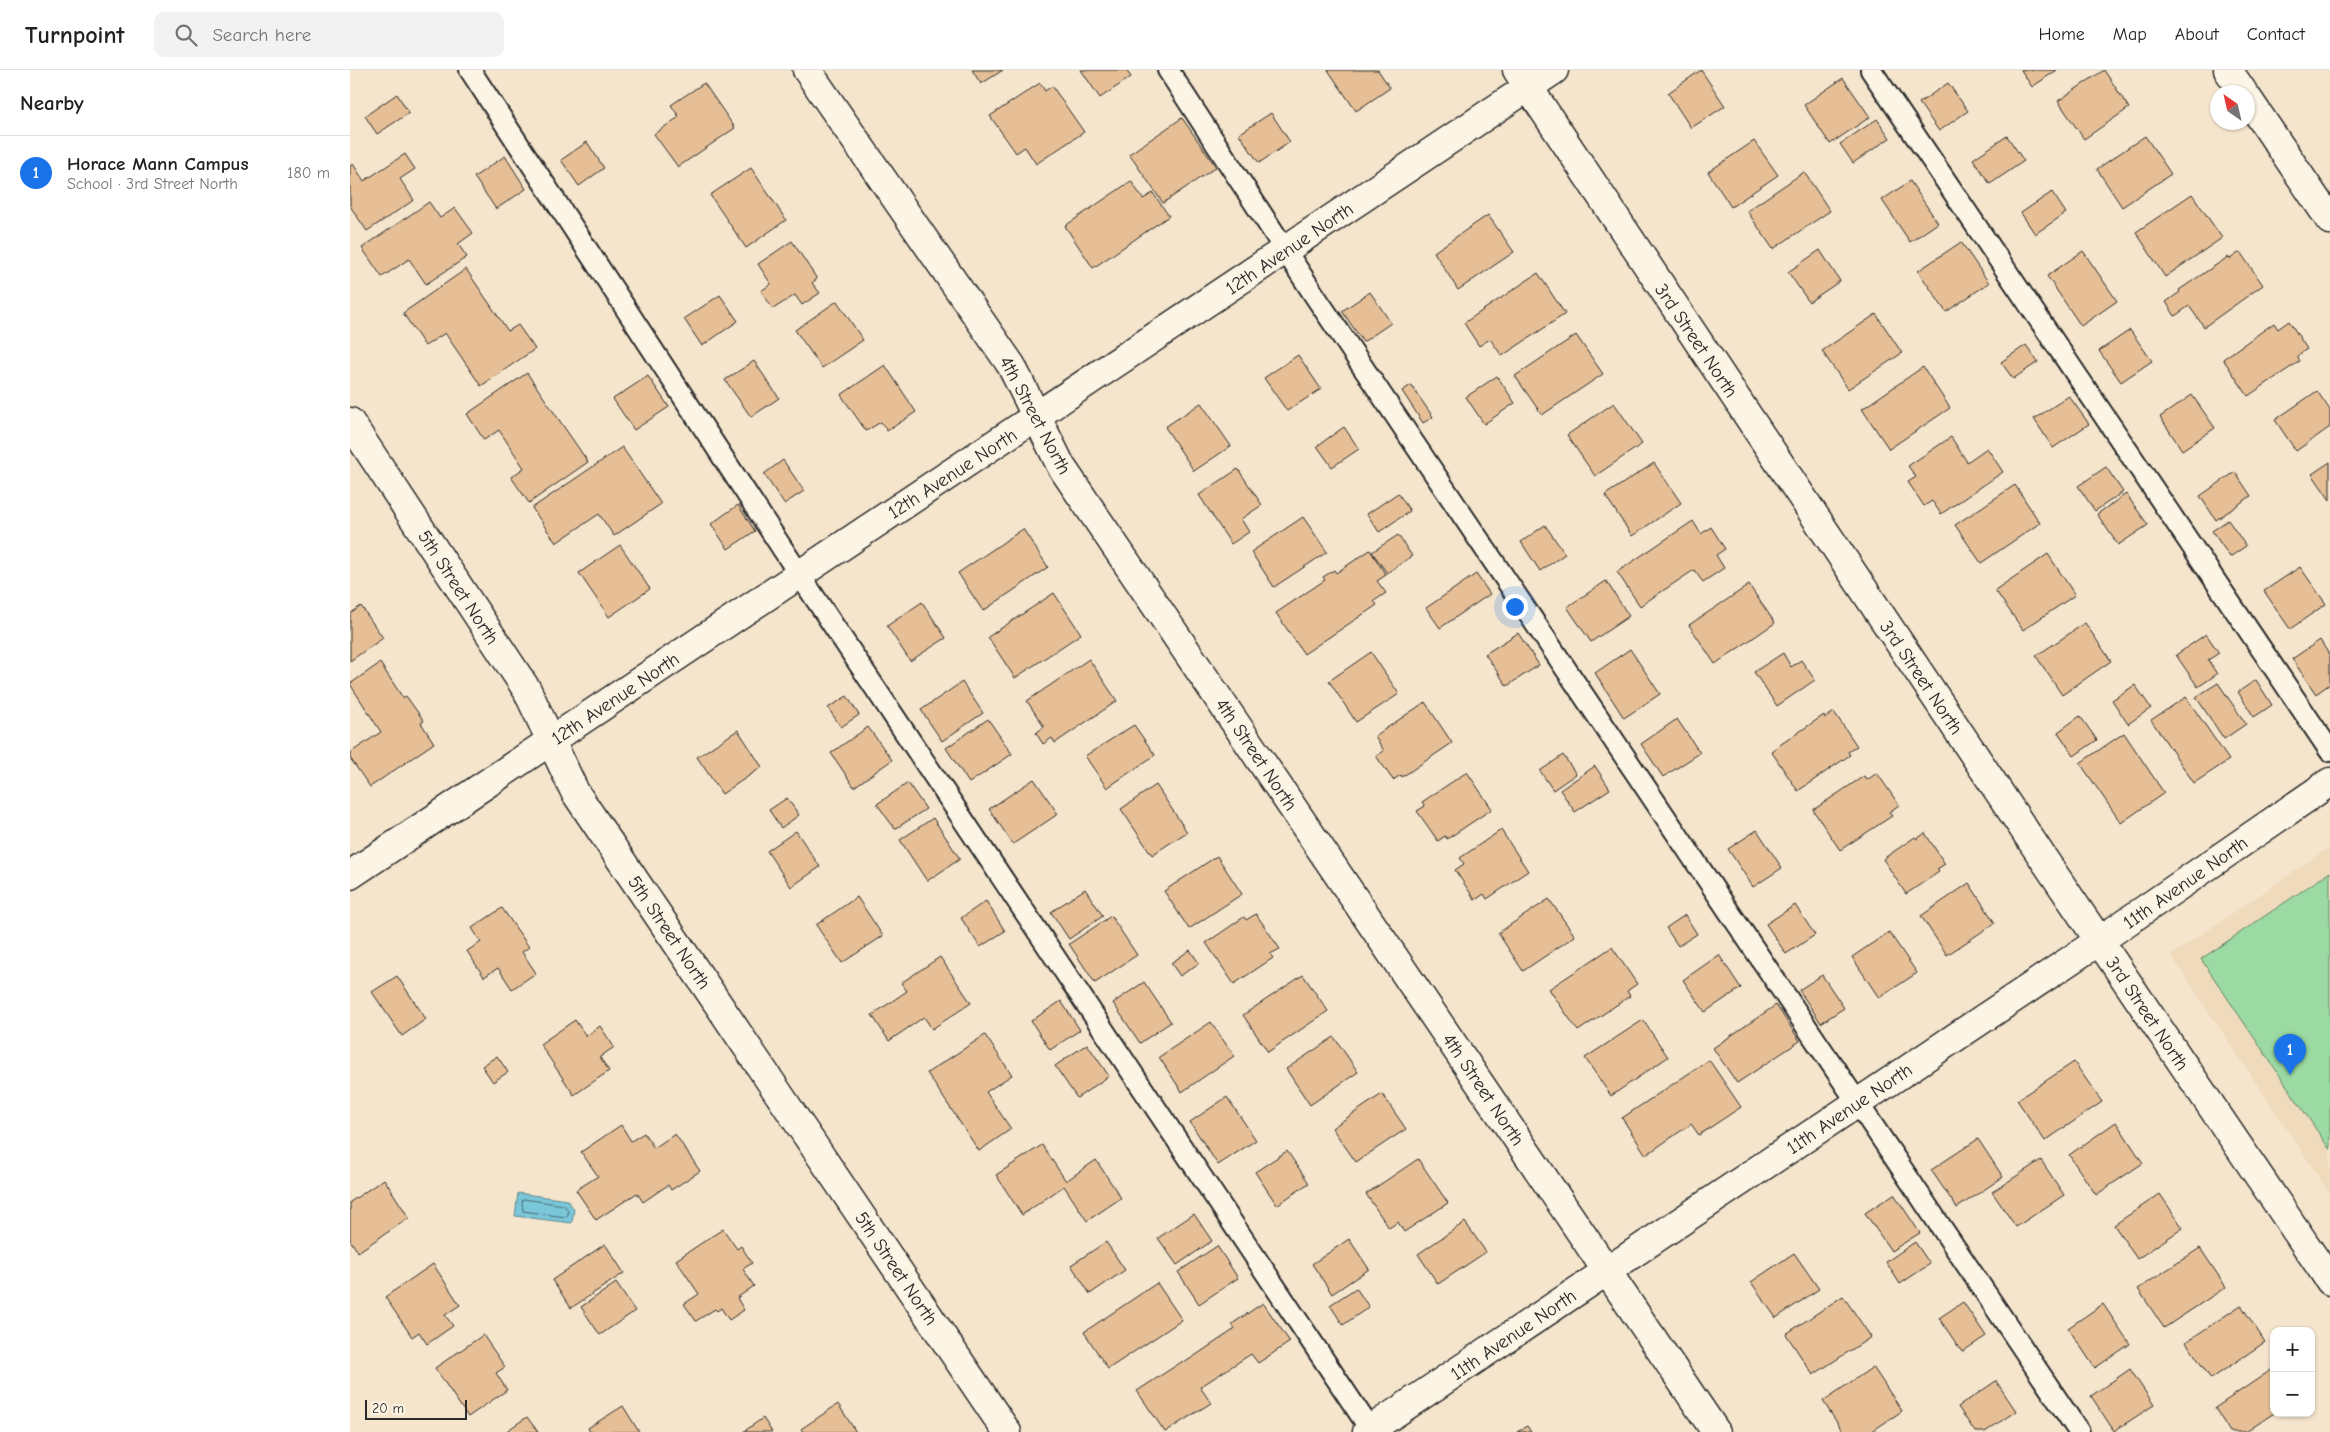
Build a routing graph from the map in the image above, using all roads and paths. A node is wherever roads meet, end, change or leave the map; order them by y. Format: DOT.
graph roads {
  1 [pos="470,70"];
  2 [pos="807,70"];
  3 [pos="1168,70"];
  4 [pos="1554,70"];
  5 [pos="1871,70"];
  6 [pos="2228,70"];
  7 [pos="1522,79"];
  8 [pos="2238,85"];
  9 [pos="2255,109"];
  10 [pos="2330,220"];
  11 [pos="1285,251"];
  12 [pos="1038,416"];
  13 [pos="350,422"];
  14 [pos="799,574"];
  15 [pos="552,741"];
  16 [pos="2330,751"];
  17 [pos="2330,782"];
  18 [pos="350,875"];
  19 [pos="2099,941"];
  20 [pos="1858,1102"];
  21 [pos="1607,1272"];
  22 [pos="2330,1281"];
  23 [pos="1370,1431"];
  24 [pos="1007,1432"];
  25 [pos="1716,1432"];
  26 [pos="2079,1432"];
  1 -- 14 [label="lane"];
  2 -- 12 [label="street, 4th Street North"];
  3 -- 11 [label="lane"];
  4 -- 7 [label="street, 12th Avenue North"];
  5 -- 16 [label="lane"];
  6 -- 8 [label="street"];
  7 -- 11 [label="street, 12th Avenue North"];
  7 -- 19 [label="street, 3rd Street North"];
  9 -- 10 [label="street"];
  11 -- 12 [label="street, 12th Avenue North"];
  11 -- 20 [label="lane"];
  12 -- 14 [label="street, 12th Avenue North"];
  12 -- 21 [label="street, 4th Street North"];
  13 -- 15 [label="street, 5th Street North"];
  14 -- 15 [label="street, 12th Avenue North"];
  14 -- 23 [label="lane"];
  15 -- 18 [label="street, 12th Avenue North"];
  15 -- 24 [label="street, 5th Street North"];
  17 -- 19 [label="street, 11th Avenue North"];
  19 -- 20 [label="street, 11th Avenue North"];
  19 -- 22 [label="street, 3rd Street North"];
  20 -- 21 [label="street, 11th Avenue North"];
  20 -- 26 [label="lane"];
  21 -- 23 [label="street, 11th Avenue North"];
  21 -- 25 [label="street, 4th Street North"];
}
